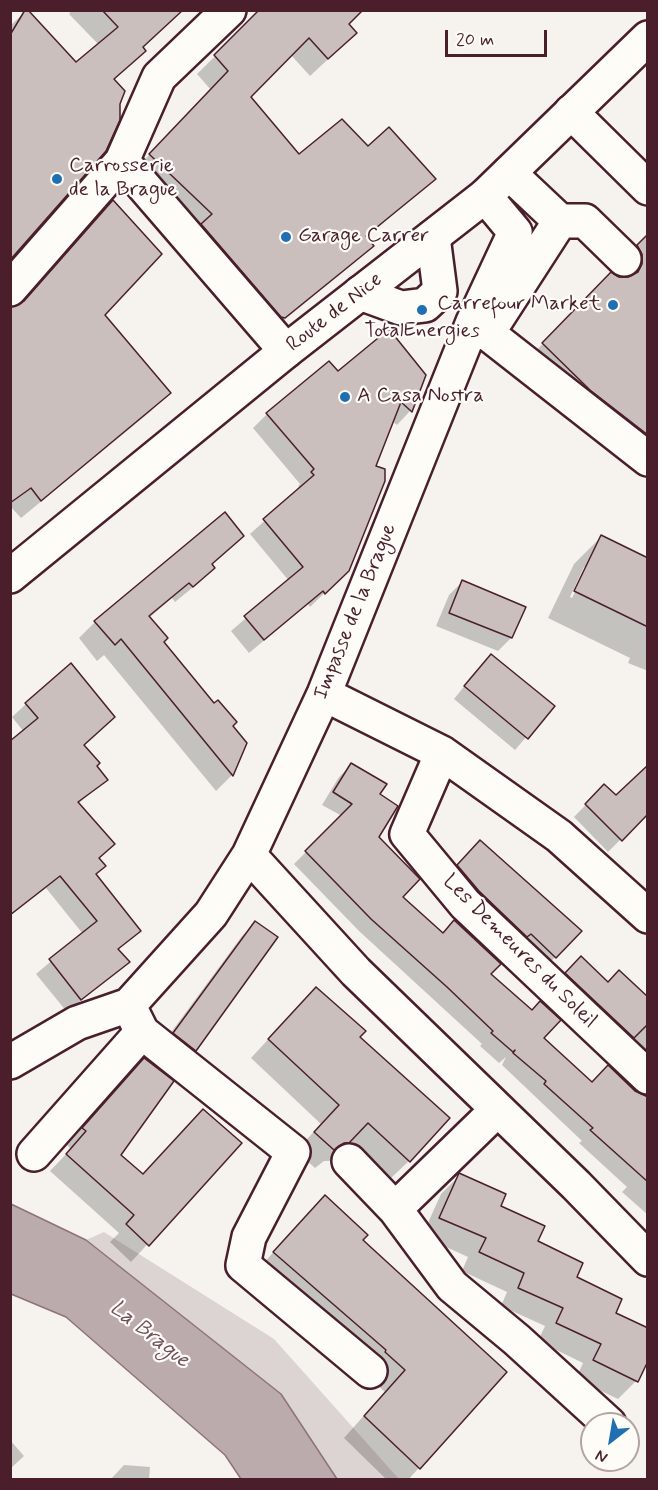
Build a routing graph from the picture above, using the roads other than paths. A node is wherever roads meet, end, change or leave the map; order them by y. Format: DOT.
graph roads {
  1 [pos="230,10"];
  2 [pos="648,38"];
  3 [pos="571,112"];
  4 [pos="122,161"];
  5 [pos="509,173"];
  6 [pos="648,188"];
  7 [pos="485,196"];
  8 [pos="560,221"];
  9 [pos="433,237"];
  10 [pos="624,259"];
  11 [pos="10,289"];
  12 [pos="360,293"];
  13 [pos="480,328"];
  14 [pos="286,351"];
  15 [pos="648,459"];
  16 [pos="10,576"];
  17 [pos="324,694"];
  18 [pos="442,753"];
  19 [pos="249,855"];
  20 [pos="648,916"];
  21 [pos="135,1018"];
  22 [pos="10,1062"];
  23 [pos="648,1077"];
  24 [pos="497,1110"];
  25 [pos="34,1154"];
  26 [pos="349,1161"];
  27 [pos="395,1209"];
  28 [pos="648,1259"];
  29 [pos="370,1371"];
  30 [pos="596,1412"];
  1 -- 4 [label="street"];
  2 -- 3 [label="street, Route de Nice"];
  3 -- 5 [label="street, Route de Nice"];
  3 -- 6 [label="street"];
  4 -- 11 [label="street"];
  4 -- 14 [label="street"];
  5 -- 7 [label="street, Route de Nice"];
  5 -- 8 [label="street"];
  7 -- 9 [label="street, Route de Nice"];
  7 -- 13 [label="street, Impasse de la Brague"];
  8 -- 10 [label="street"];
  8 -- 13 [label="street"];
  9 -- 12 [label="street, Route de Nice"];
  9 -- 12 [label="street"];
  12 -- 14 [label="street, Route de Nice"];
  13 -- 15 [label="street"];
  13 -- 17 [label="street, Impasse de la Brague"];
  14 -- 16 [label="street, Route de Nice"];
  17 -- 18 [label="street"];
  17 -- 19 [label="street, Impasse de la Brague"];
  18 -- 20 [label="street"];
  18 -- 23 [label="street, Les Demeures du Soleil"];
  19 -- 21 [label="street, Impasse de la Brague"];
  19 -- 24 [label="street"];
  21 -- 22 [label="street"];
  21 -- 25 [label="street, Impasse de la Brague"];
  21 -- 29 [label="street"];
  24 -- 27 [label="street"];
  24 -- 28 [label="street"];
  26 -- 27 [label="street"];
  27 -- 30 [label="street"];
}
